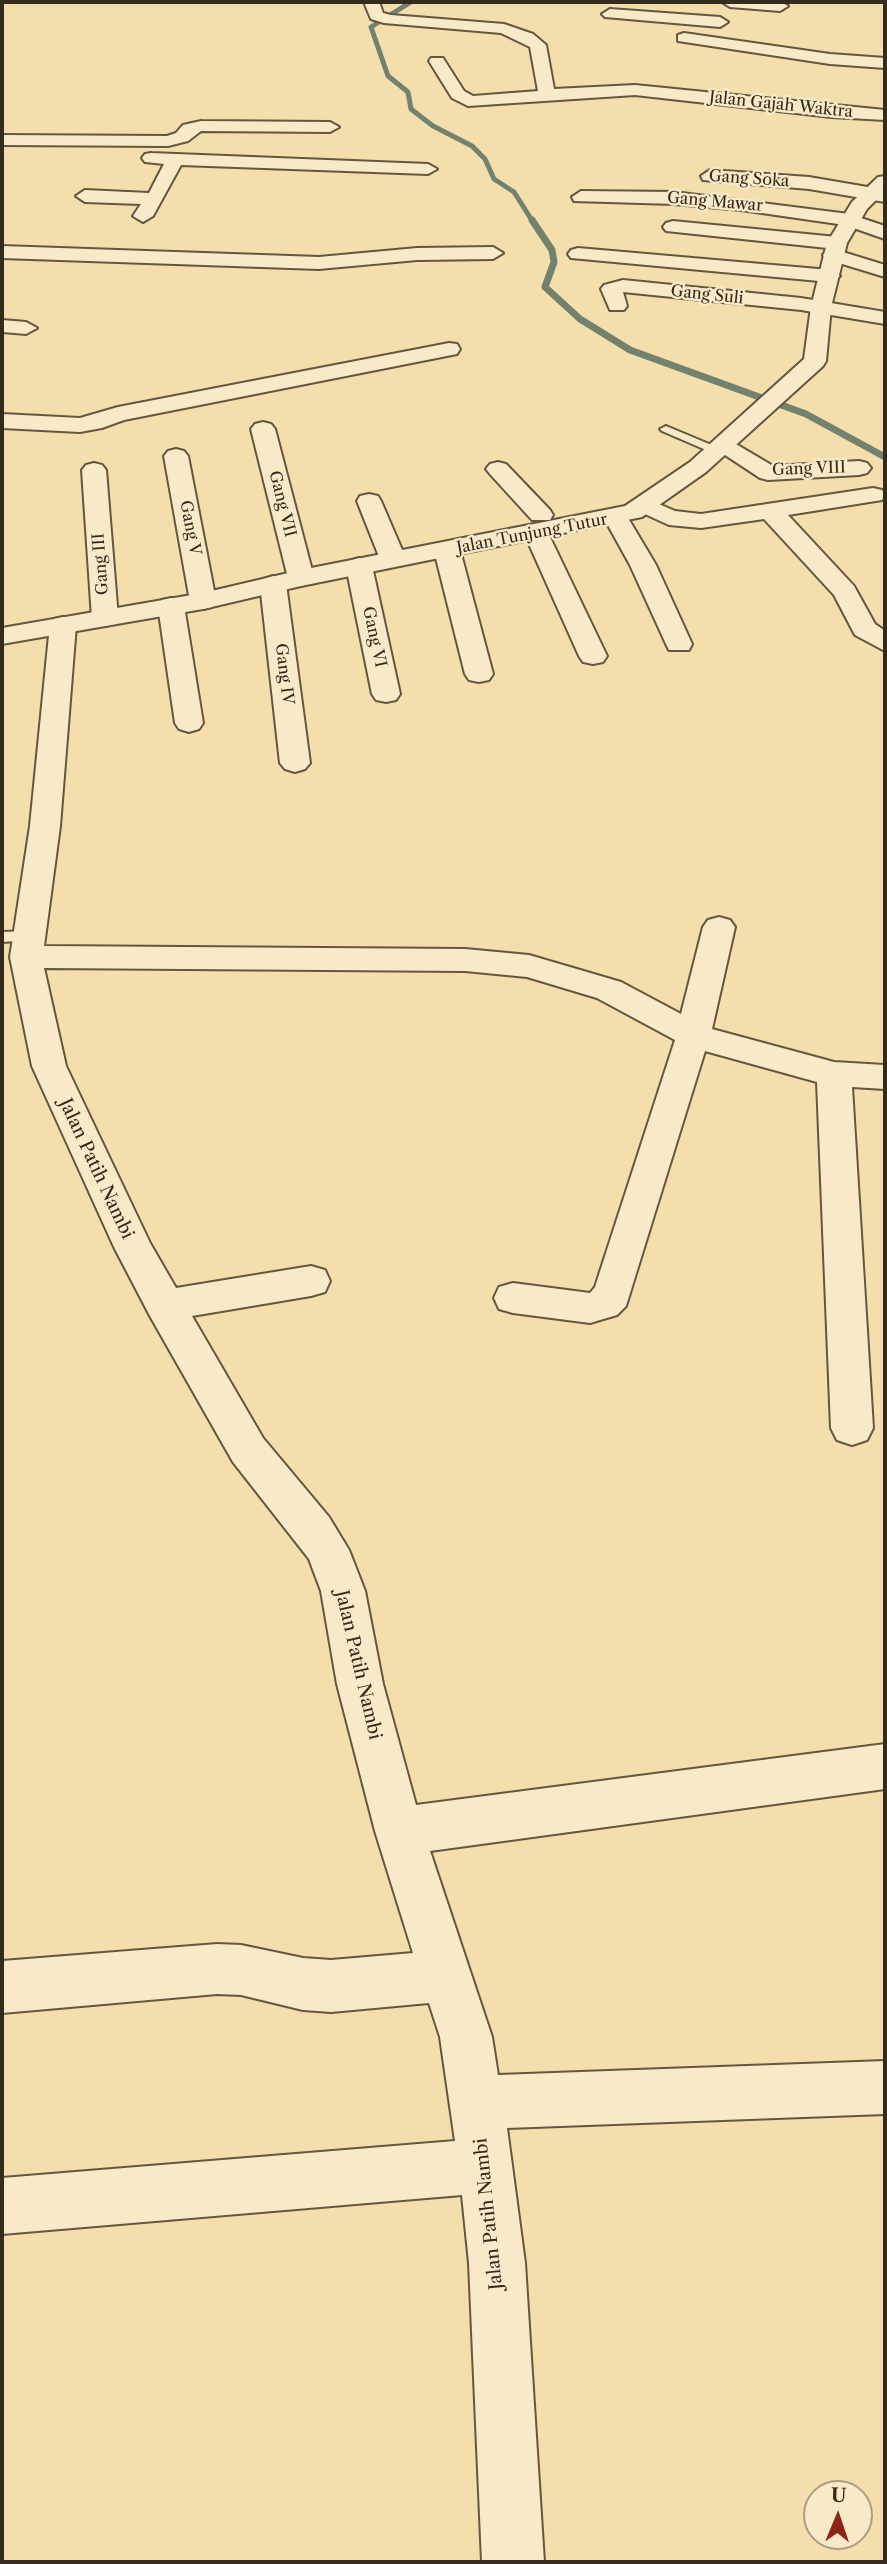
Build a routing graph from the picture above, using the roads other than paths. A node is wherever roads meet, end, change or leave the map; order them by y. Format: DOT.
graph roads {
  1 [pos="372,2"];
  2 [pos="730,2"];
  3 [pos="780,6"];
  4 [pos="686,10"];
  5 [pos="610,14"];
  6 [pos="736,23"];
  7 [pos="437,61"];
  8 [pos="885,62"];
  9 [pos="635,90"];
  10 [pos="677,93"];
  11 [pos="547,95"];
  12 [pos="885,115"];
  13 [pos="330,127"];
  14 [pos="2,140"];
  15 [pos="369,143"];
  16 [pos="2,155"];
  17 [pos="175,159"];
  18 [pos="281,164"];
  19 [pos="361,166"];
  20 [pos="428,169"];
  21 [pos="685,175"];
  22 [pos="881,181"];
  23 [pos="275,186"];
  24 [pos="353,188"];
  25 [pos="85,196"];
  26 [pos="581,197"];
  27 [pos="154,199"];
  28 [pos="143,216"];
  29 [pos="849,220"];
  30 [pos="673,227"];
  31 [pos="885,233"];
  32 [pos="2,252"];
  33 [pos="493,253"];
  34 [pos="579,254"];
  35 [pos="833,258"];
  36 [pos="885,271"];
  37 [pos="617,306"];
  38 [pos="821,307"];
  39 [pos="885,318"];
  40 [pos="2,326"];
  41 [pos="26,328"];
  42 [pos="449,349"];
  43 [pos="2,421"];
  44 [pos="263,429"];
  45 [pos="666,429"];
  46 [pos="720,447"];
  47 [pos="176,456"];
  48 [pos="859,468"];
  49 [pos="94,470"];
  50 [pos="498,470"];
  51 [pos="873,495"];
  52 [pos="369,501"];
  53 [pos="645,505"];
  54 [pos="771,511"];
  55 [pos="616,518"];
  56 [pos="539,524"];
  57 [pos="447,550"];
  58 [pos="393,559"];
  59 [pos="360,573"];
  60 [pos="301,578"];
  61 [pos="273,584"];
  62 [pos="203,601"];
  63 [pos="171,606"];
  64 [pos="84,621"];
  65 [pos="2,636"];
  66 [pos="885,643"];
  67 [pos="679,644"];
  68 [pos="593,656"];
  69 [pos="479,674"];
  70 [pos="386,694"];
  71 [pos="189,723"];
  72 [pos="295,763"];
  73 [pos="719,927"];
  74 [pos="19,943"];
  75 [pos="693,1036"];
  76 [pos="834,1074"];
  77 [pos="885,1077"];
  78 [pos="311,1281"];
  79 [pos="513,1298"];
  80 [pos="164,1305"];
  81 [pos="852,1428"];
  82 [pos="885,1766"];
  83 [pos="400,1831"];
  84 [pos="446,1976"];
  85 [pos="2,1987"];
  86 [pos="885,2087"];
  87 [pos="475,2103"];
  88 [pos="486,2166"];
  89 [pos="2,2206"];
  90 [pos="513,2562"];
  1 -- 11 [label="street"];
  2 -- 3 [label="street"];
  4 -- 5 [label="street"];
  4 -- 6 [label="street"];
  4 -- 8 [label="street"];
  7 -- 11 [label="street"];
  9 -- 10 [label="street, Jalan Gajah Waktra"];
  9 -- 10 [label="street"];
  9 -- 11 [label="street"];
  10 -- 12 [label="street, Jalan Gajah Waktra"];
  13 -- 14 [label="street"];
  15 -- 19 [label="street"];
  16 -- 17 [label="street"];
  17 -- 18 [label="street"];
  17 -- 27 [label="street"];
  18 -- 19 [label="street"];
  18 -- 23 [label="street"];
  19 -- 20 [label="street"];
  19 -- 24 [label="street"];
  21 -- 22 [label="street, Gang Soka"];
  22 -- 29 [label="street, Jalan Tunjung Tutur"];
  25 -- 27 [label="street"];
  26 -- 29 [label="street, Gang Mawar"];
  27 -- 28 [label="street"];
  29 -- 31 [label="street, Gang Mawar"];
  29 -- 35 [label="street, Jalan Tunjung Tutur"];
  30 -- 35 [label="street"];
  32 -- 33 [label="street"];
  34 -- 35 [label="street"];
  35 -- 36 [label="street"];
  35 -- 38 [label="street, Jalan Tunjung Tutur"];
  37 -- 38 [label="street, Gang Suli"];
  38 -- 39 [label="street"];
  38 -- 46 [label="street, Jalan Tunjung Tutur"];
  40 -- 41 [label="street"];
  42 -- 43 [label="street"];
  44 -- 60 [label="street, Gang VII"];
  45 -- 46 [label="lane"];
  46 -- 48 [label="street, Gang VIII"];
  46 -- 53 [label="street, Jalan Tunjung Tutur"];
  47 -- 62 [label="street, Gang V"];
  49 -- 64 [label="street, Gang III"];
  50 -- 56 [label="street"];
  51 -- 54 [label="street"];
  52 -- 58 [label="street"];
  53 -- 54 [label="street"];
  53 -- 55 [label="street, Jalan Tunjung Tutur"];
  54 -- 66 [label="street"];
  55 -- 56 [label="street, Jalan Tunjung Tutur"];
  55 -- 67 [label="street"];
  56 -- 57 [label="street, Jalan Tunjung Tutur"];
  56 -- 68 [label="street"];
  57 -- 58 [label="street, Jalan Tunjung Tutur"];
  57 -- 69 [label="street"];
  58 -- 59 [label="street, Jalan Tunjung Tutur"];
  59 -- 60 [label="street, Jalan Tunjung Tutur"];
  59 -- 70 [label="street, Gang VI"];
  60 -- 61 [label="street, Jalan Tunjung Tutur"];
  61 -- 62 [label="street, Jalan Tunjung Tutur"];
  61 -- 72 [label="street, Gang IV"];
  62 -- 63 [label="street, Jalan Tunjung Tutur"];
  63 -- 64 [label="street, Jalan Tunjung Tutur"];
  63 -- 71 [label="street"];
  64 -- 65 [label="street, Jalan Tunjung Tutur"];
  64 -- 74 [label="street, Jalan Patih Nambi"];
  73 -- 75 [label="street"];
  74 -- 75 [label="street"];
  74 -- 80 [label="street, Jalan Patih Nambi"];
  75 -- 76 [label="street"];
  75 -- 79 [label="street"];
  76 -- 77 [label="street"];
  76 -- 81 [label="street"];
  78 -- 80 [label="street"];
  80 -- 83 [label="street, Jalan Patih Nambi"];
  82 -- 83 [label="street"];
  83 -- 84 [label="street, Jalan Patih Nambi"];
  84 -- 85 [label="street"];
  84 -- 87 [label="street, Jalan Patih Nambi"];
  86 -- 87 [label="street"];
  87 -- 88 [label="street, Jalan Patih Nambi"];
  88 -- 89 [label="street"];
  88 -- 90 [label="street, Jalan Patih Nambi"];
}
